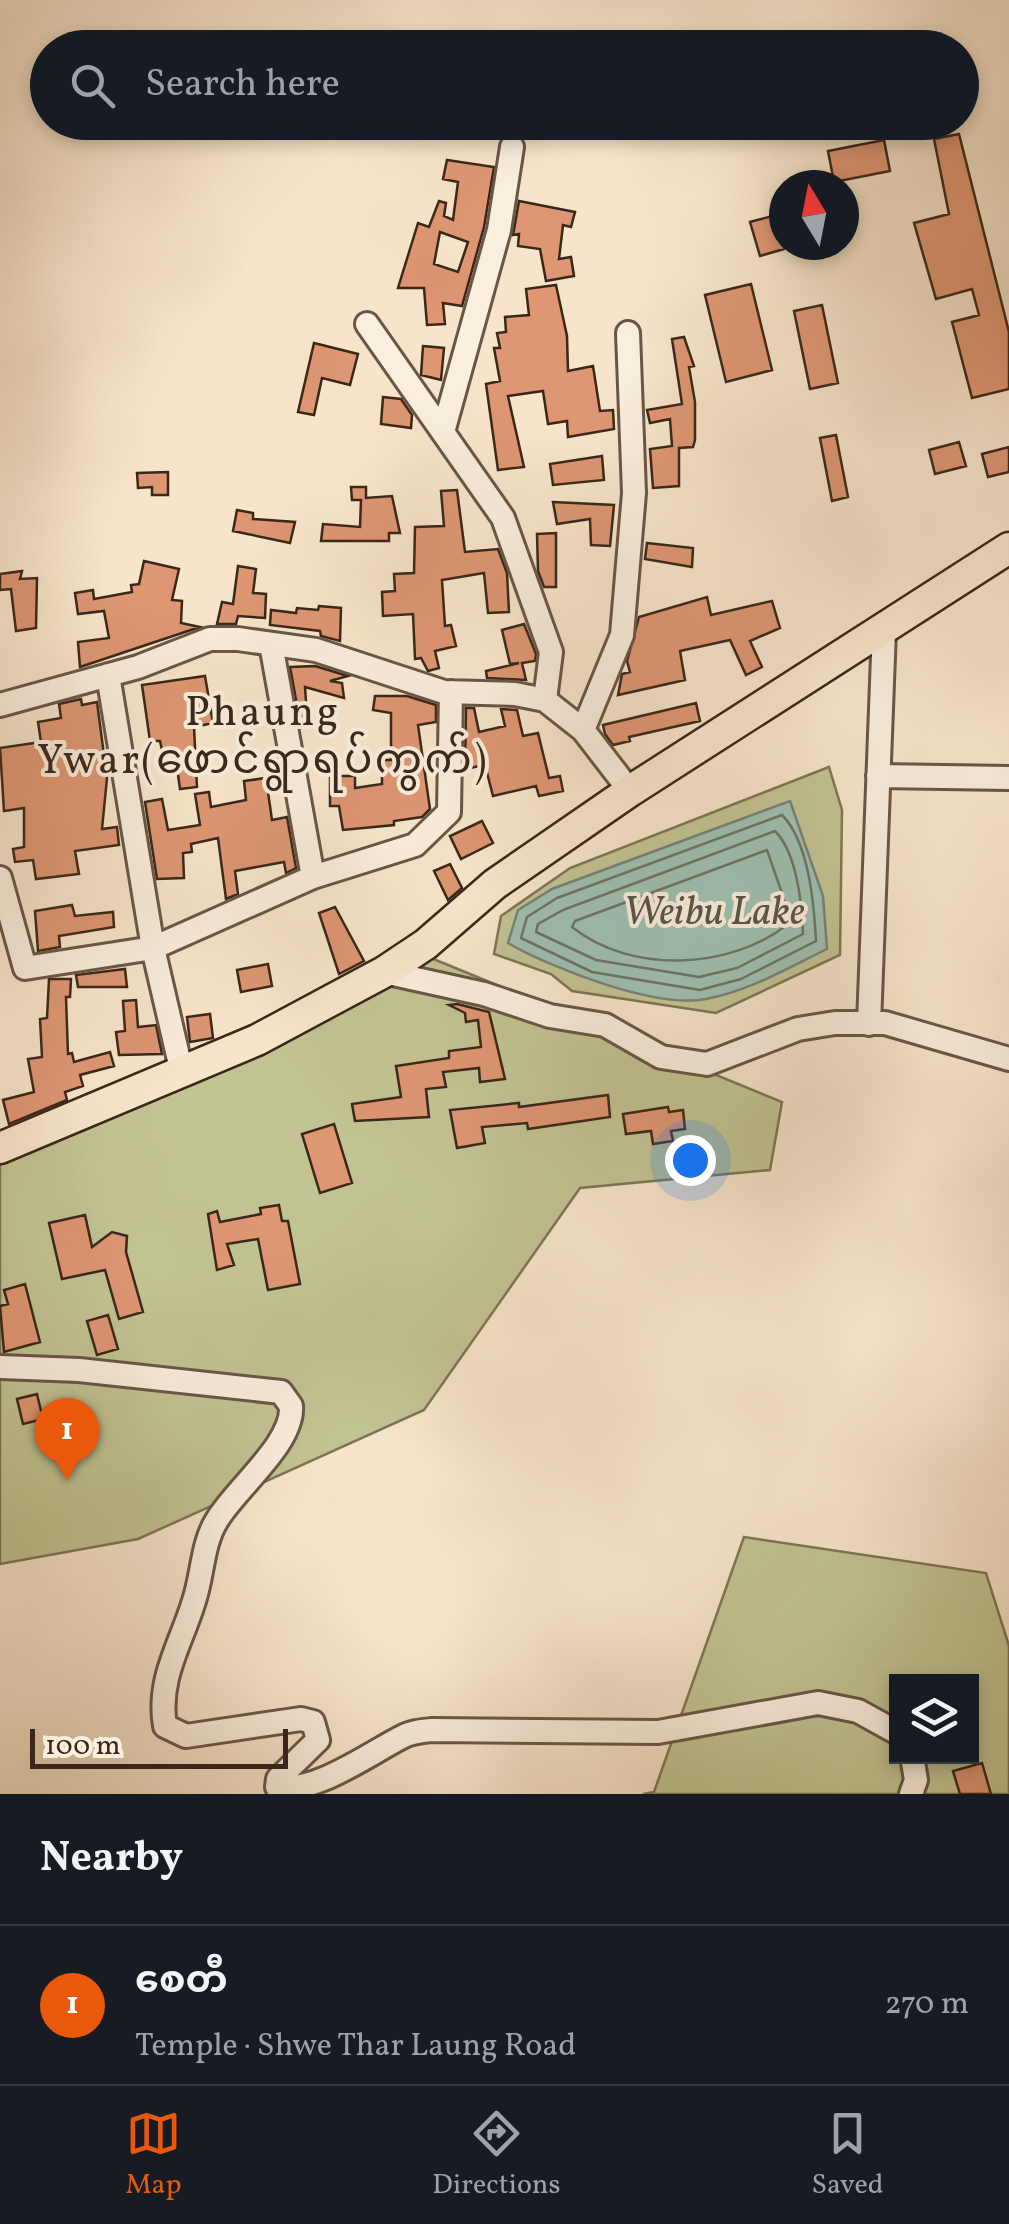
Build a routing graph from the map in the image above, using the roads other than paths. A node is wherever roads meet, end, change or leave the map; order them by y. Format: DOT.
graph roads {
  1 [pos="512,147"];
  2 [pos="367,324"];
  3 [pos="628,333"];
  4 [pos="443,432"];
  5 [pos="1009,548"];
  6 [pos="884,630"];
  7 [pos="271,644"];
  8 [pos="108,675"];
  9 [pos="451,692"];
  10 [pos="545,700"];
  11 [pos="0,706"];
  12 [pos="584,730"];
  13 [pos="878,776"];
  14 [pos="1009,778"];
  15 [pos="630,792"];
  16 [pos="313,877"];
  17 [pos="0,878"];
  18 [pos="153,948"];
  19 [pos="384,972"];
  20 [pos="869,1024"];
  21 [pos="1009,1059"];
  22 [pos="182,1073"];
  23 [pos="0,1148"];
  24 [pos="0,1367"];
  25 [pos="889,1728"];
  26 [pos="913,1764"];
  27 [pos="911,1794"];
  1 -- 4 [label="street"];
  2 -- 4 [label="street"];
  3 -- 12 [label="street"];
  4 -- 10 [label="street"];
  5 -- 6 [label="main road"];
  6 -- 13 [label="street"];
  6 -- 15 [label="main road"];
  7 -- 8 [label="street"];
  7 -- 9 [label="street"];
  7 -- 16 [label="street"];
  8 -- 11 [label="street"];
  8 -- 18 [label="street"];
  9 -- 10 [label="street"];
  9 -- 16 [label="street"];
  10 -- 12 [label="street"];
  12 -- 15 [label="street"];
  13 -- 14 [label="street"];
  13 -- 20 [label="street"];
  15 -- 19 [label="main road"];
  16 -- 18 [label="street"];
  17 -- 18 [label="street"];
  18 -- 22 [label="street"];
  19 -- 20 [label="street"];
  19 -- 22 [label="main road"];
  20 -- 21 [label="street"];
  22 -- 23 [label="main road"];
  24 -- 25 [label="street"];
  26 -- 27 [label="street"];
}
